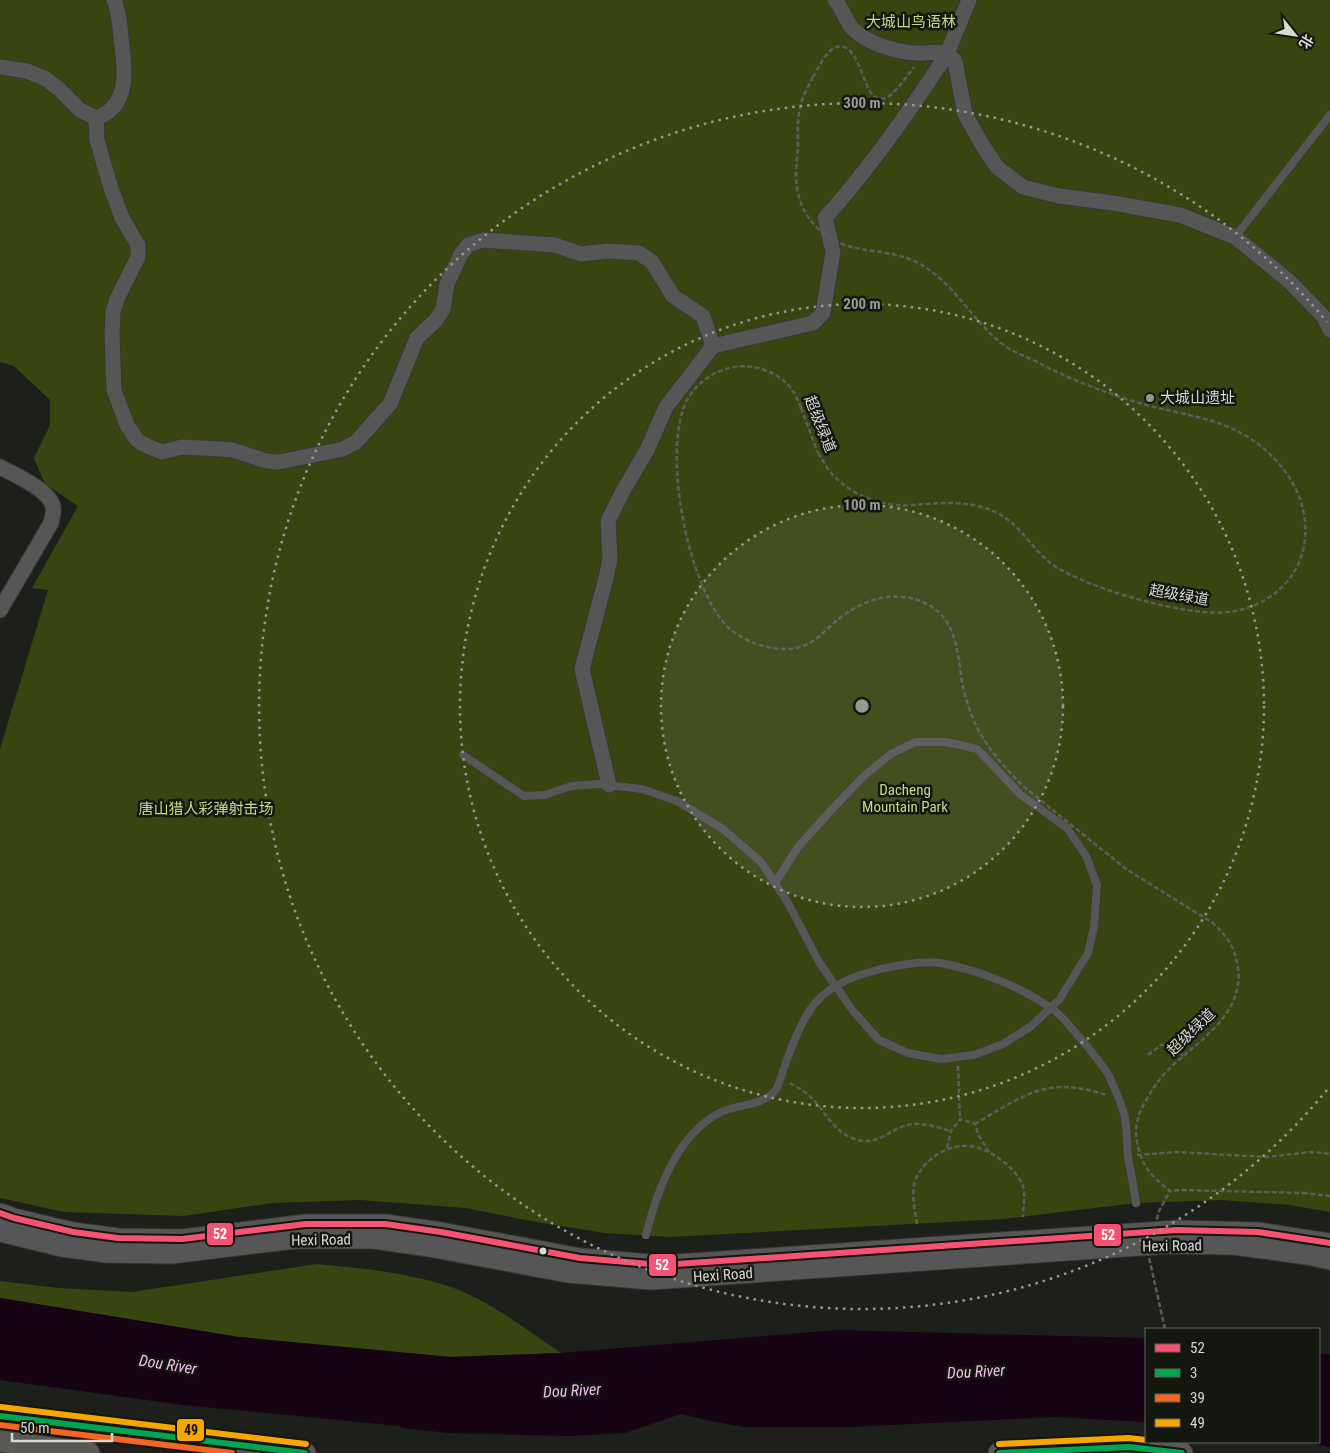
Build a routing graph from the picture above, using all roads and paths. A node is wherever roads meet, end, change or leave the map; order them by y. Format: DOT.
graph roads {
  1 [pos="114,0"];
  2 [pos="835,0"];
  3 [pos="969,0"];
  4 [pos="947,54"];
  5 [pos="0,67"];
  6 [pos="906,79"];
  7 [pos="1330,115"];
  8 [pos="96,118"];
  9 [pos="1235,237"];
  10 [pos="1330,330"];
  11 [pos="713,346"];
  12 [pos="0,467"];
  13 [pos="0,610"];
  14 [pos="463,755"];
  15 [pos="608,785"];
  16 [pos="775,883"];
  17 [pos="1148,1056"];
  18 [pos="1183,1056"];
  19 [pos="957,1057"];
  20 [pos="780,1077"];
  21 [pos="1118,1099"];
  22 [pos="960,1119"];
  23 [pos="975,1124"];
  24 [pos="951,1131"];
  25 [pos="947,1149"];
  26 [pos="990,1153"];
  27 [pos="1330,1154"];
  28 [pos="1128,1156"];
  29 [pos="1170,1191"];
  30 [pos="1330,1196"];
  31 [pos="1136,1204"];
  32 [pos="0,1213"];
  33 [pos="1023,1217"];
  34 [pos="917,1224"];
  35 [pos="0,1232"];
  36 [pos="646,1235"];
  37 [pos="1330,1243"];
  38 [pos="1330,1260"];
  39 [pos="1165,1328"];
  40 [pos="0,1416"];
  41 [pos="0,1441"];
  42 [pos="89,1453"];
  43 [pos="305,1453"];
  44 [pos="999,1453"];
  45 [pos="1182,1453"];
  1 -- 8 [label="street"];
  2 -- 4 [label="street"];
  3 -- 4 [label="street"];
  4 -- 9 [label="street"];
  4 -- 11 [label="street"];
  5 -- 8 [label="street"];
  6 -- 18 [label="path, 超级绿道, bridge"];
  7 -- 9 [label="lane"];
  8 -- 11 [label="street"];
  9 -- 10 [label="street"];
  11 -- 15 [label="street"];
  12 -- 13 [label="street"];
  14 -- 15 [label="lane"];
  15 -- 16 [label="lane"];
  16 -- 19 [label="lane"];
  16 -- 19 [label="lane"];
  17 -- 18 [label="path"];
  18 -- 29 [label="path, 超级绿道, bridge"];
  19 -- 22 [label="path"];
  20 -- 21 [label="lane"];
  20 -- 24 [label="path"];
  20 -- 36 [label="lane"];
  21 -- 23 [label="path"];
  21 -- 28 [label="lane"];
  22 -- 23 [label="path"];
  22 -- 24 [label="path"];
  23 -- 26 [label="path"];
  24 -- 25 [label="path"];
  25 -- 26 [label="path"];
  25 -- 34 [label="path"];
  26 -- 33 [label="path"];
  27 -- 28 [label="path"];
  28 -- 31 [label="lane"];
  29 -- 30 [label="path, bridge"];
  29 -- 39 [label="path, bridge"];
  32 -- 37 [label="street, Hexi Road"];
  35 -- 38 [label="street, Hexi Road"];
  40 -- 43 [label="main road"];
  41 -- 42 [label="main road"];
  44 -- 45 [label="main road"];
}
